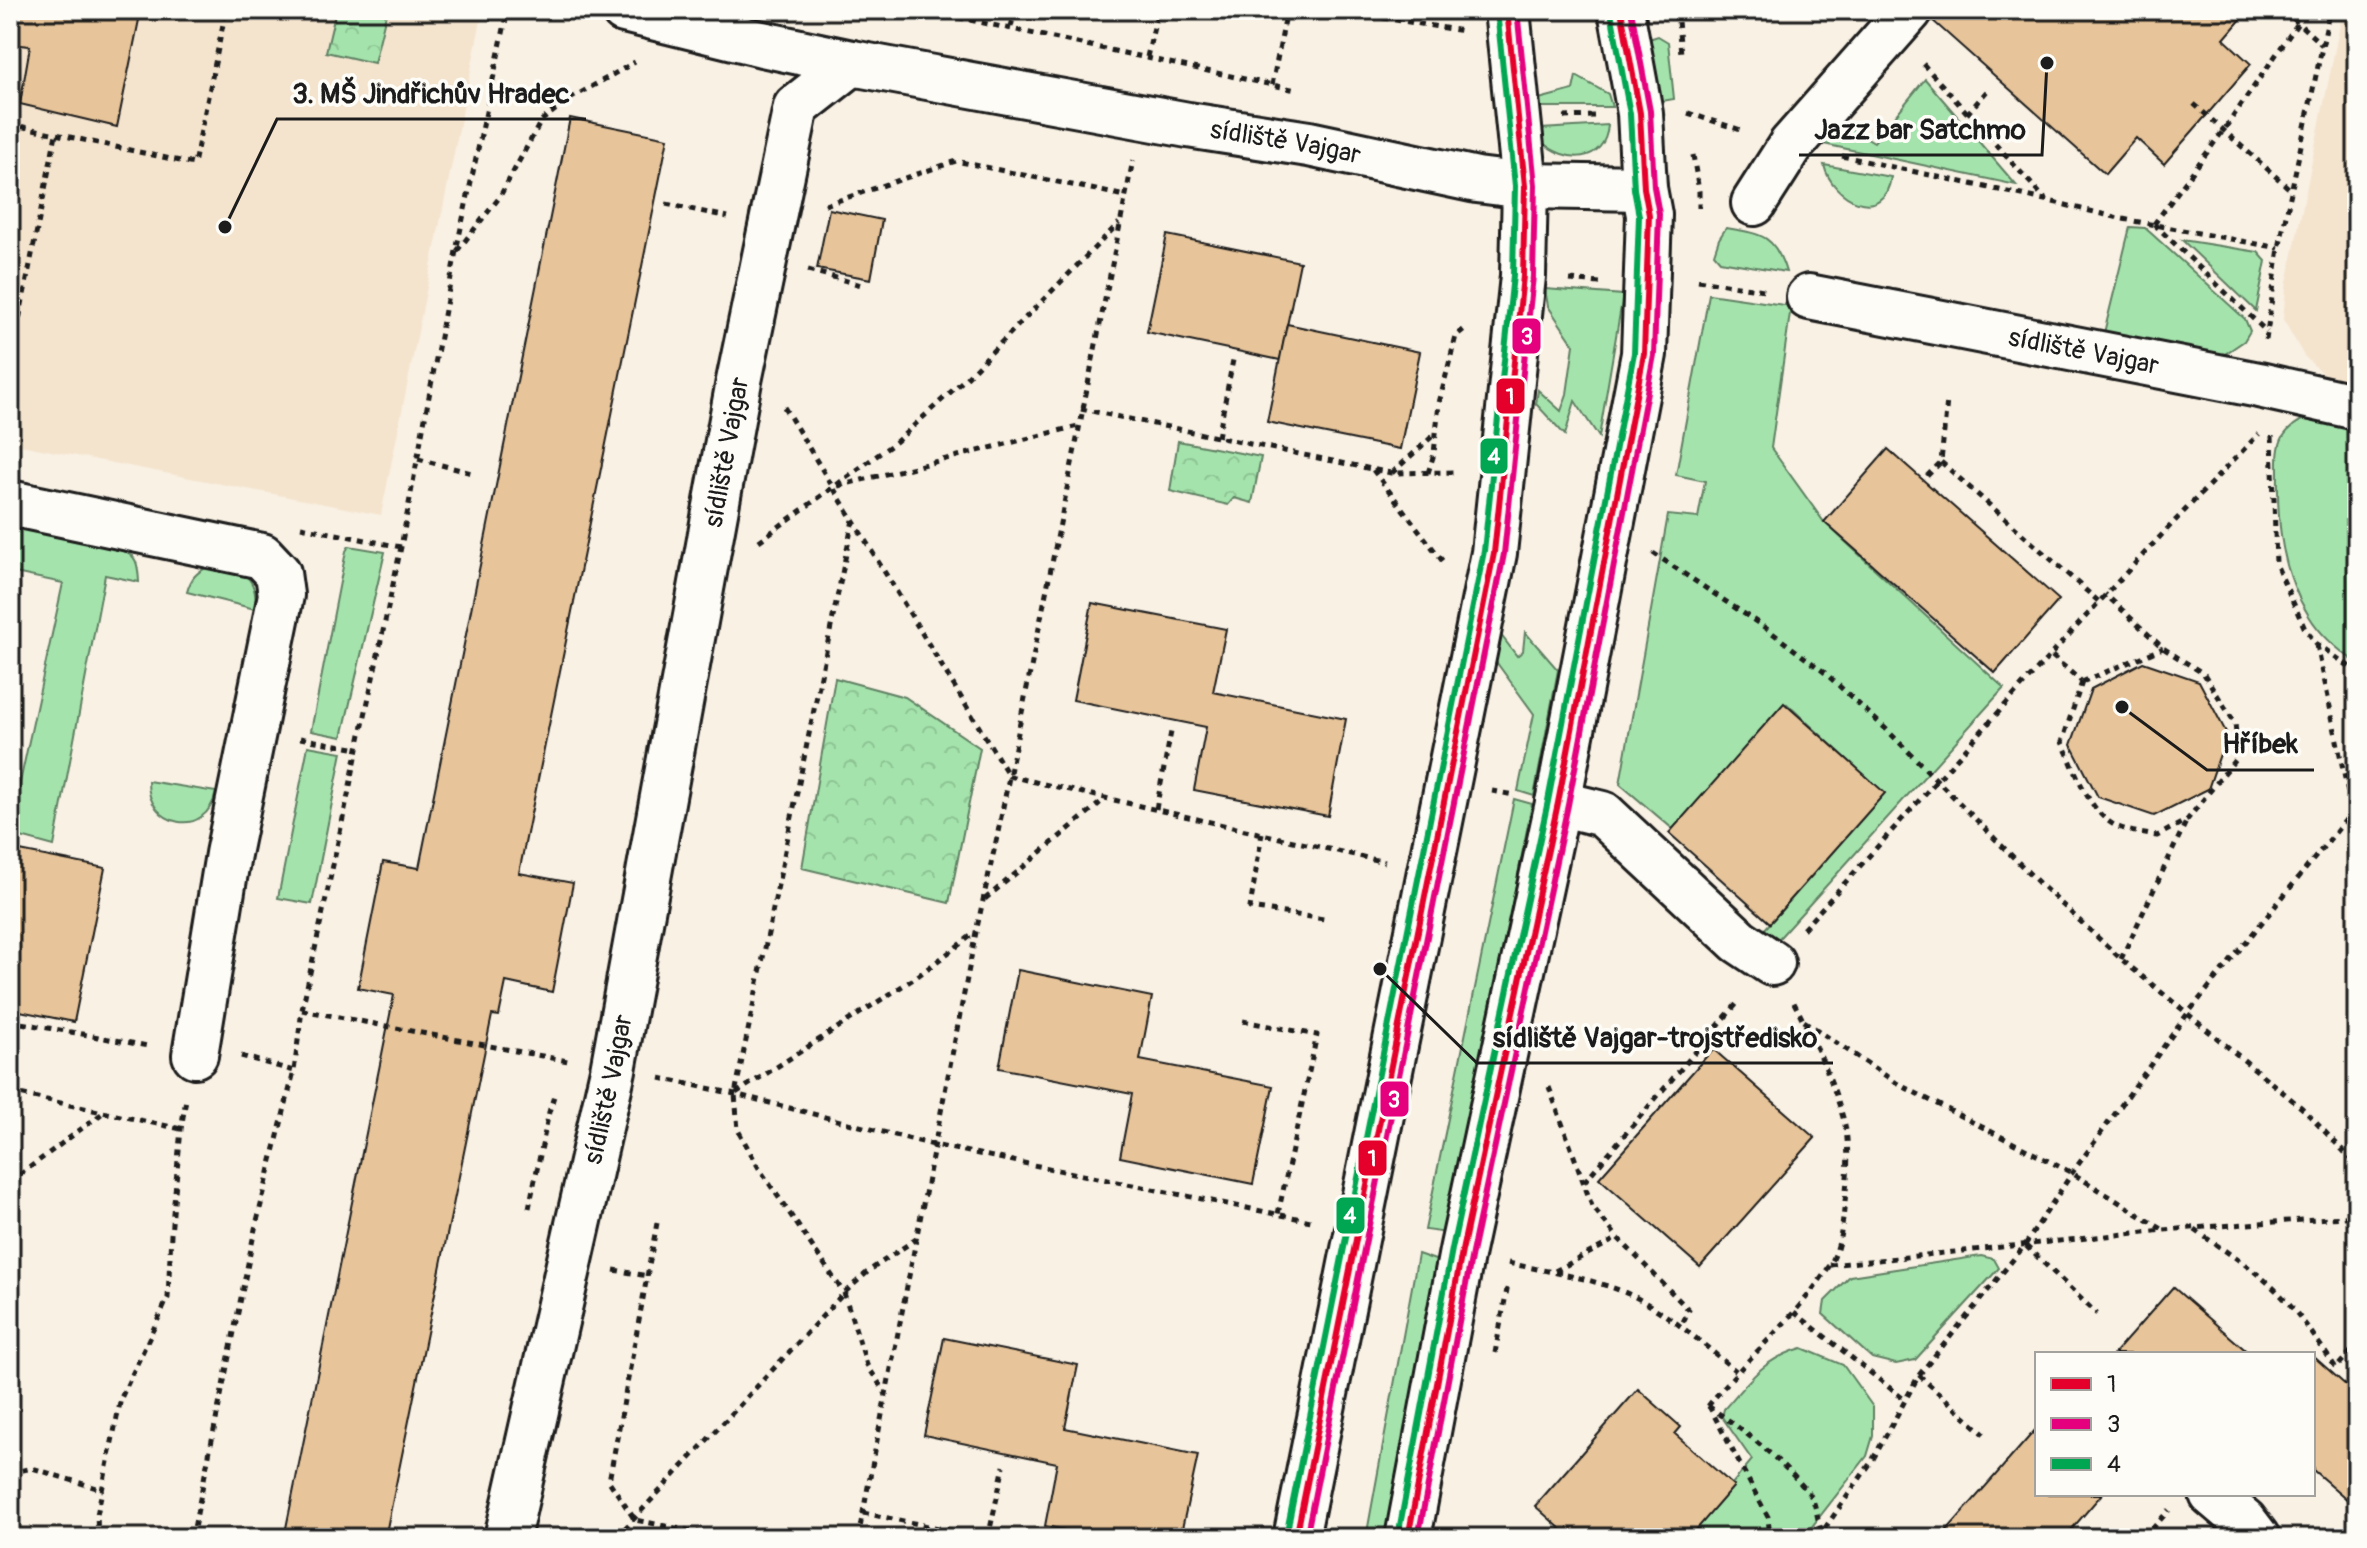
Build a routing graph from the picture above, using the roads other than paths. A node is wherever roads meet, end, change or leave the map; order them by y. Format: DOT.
graph roads {
  1 [pos="624,10"];
  2 [pos="1507,10"];
  3 [pos="1621,10"];
  4 [pos="1901,20"];
  5 [pos="852,63"];
  6 [pos="1525,186"];
  7 [pos="1644,188"];
  8 [pos="1754,203"];
  9 [pos="1809,297"];
  10 [pos="2357,407"];
  11 [pos="10,503"];
  12 [pos="1558,803"];
  13 [pos="1772,963"];
  14 [pos="195,1055"];
  15 [pos="2193,1500"];
  16 [pos="507,1538"];
  17 [pos="1296,1538"];
  18 [pos="1408,1538"];
  19 [pos="2257,1538"];
  1 -- 5 [label="street"];
  2 -- 6 [label="street"];
  3 -- 7 [label="street"];
  4 -- 8 [label="street"];
  5 -- 6 [label="street, sídliště Vajgar"];
  5 -- 16 [label="street, sídliště Vajgar"];
  6 -- 7 [label="street, sídliště Vajgar"];
  6 -- 17 [label="street"];
  7 -- 12 [label="street"];
  9 -- 10 [label="street, sídliště Vajgar"];
  11 -- 14 [label="street"];
  12 -- 13 [label="street"];
  12 -- 18 [label="street"];
  15 -- 19 [label="street"];
}
